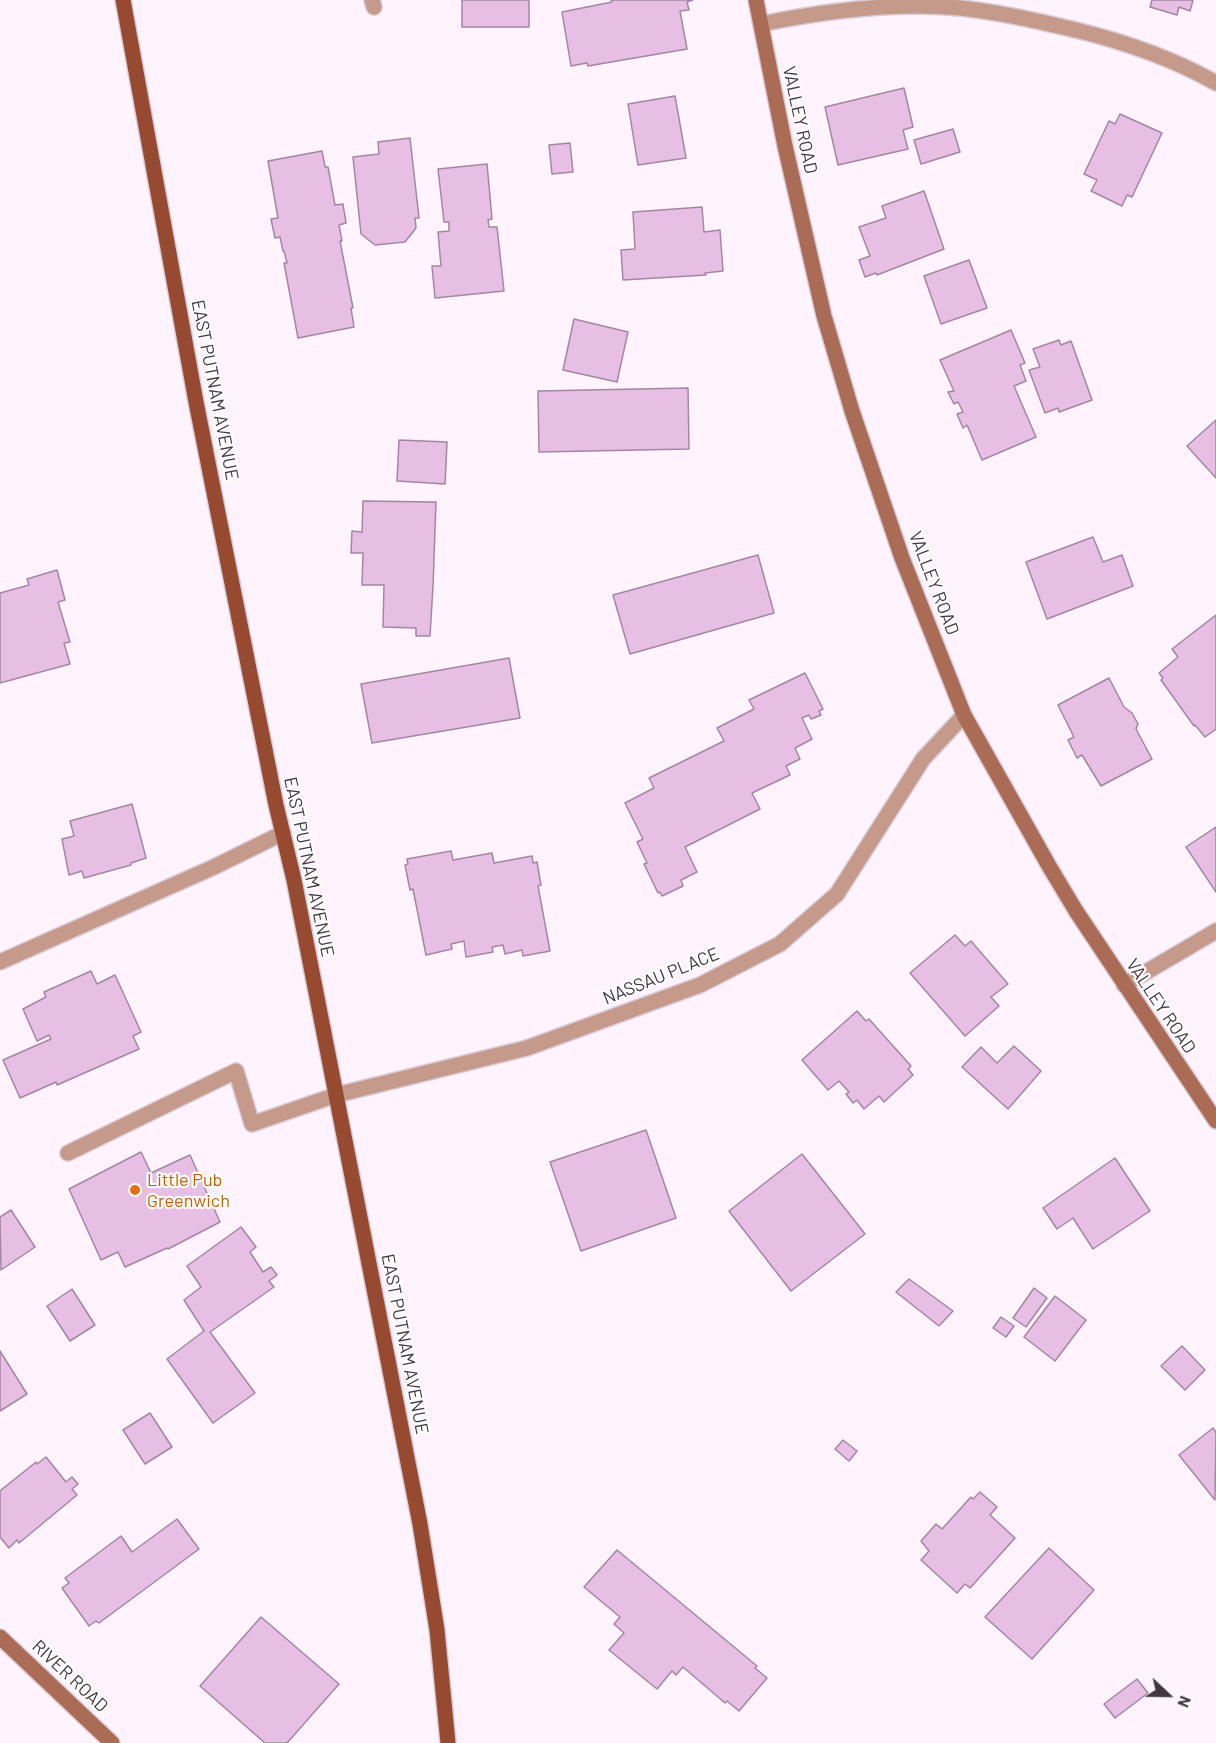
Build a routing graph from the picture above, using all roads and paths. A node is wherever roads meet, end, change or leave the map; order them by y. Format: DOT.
graph roads {
  1 [pos="123,0"];
  2 [pos="756,0"];
  3 [pos="761,24"];
  4 [pos="1216,83"];
  5 [pos="964,715"];
  6 [pos="283,833"];
  7 [pos="1216,931"];
  8 [pos="0,962"];
  9 [pos="1124,985"];
  10 [pos="336,1095"];
  11 [pos="1216,1121"];
  12 [pos="68,1153"];
  13 [pos="0,1637"];
  14 [pos="110,1742"];
  15 [pos="448,1743"];
  1 -- 6 [label="main road, EAST PUTNAM AVENUE"];
  2 -- 3 [label="main road, VALLEY ROAD"];
  3 -- 4 [label="street"];
  3 -- 5 [label="main road, VALLEY ROAD"];
  5 -- 9 [label="main road, VALLEY ROAD"];
  5 -- 10 [label="street, NASSAU PLACE"];
  6 -- 8 [label="street"];
  6 -- 10 [label="main road, EAST PUTNAM AVENUE"];
  7 -- 9 [label="street"];
  9 -- 11 [label="main road, VALLEY ROAD"];
  10 -- 12 [label="street, NASSAU PLACE"];
  10 -- 15 [label="main road, EAST PUTNAM AVENUE"];
  13 -- 14 [label="main road, RIVER ROAD"];
}
